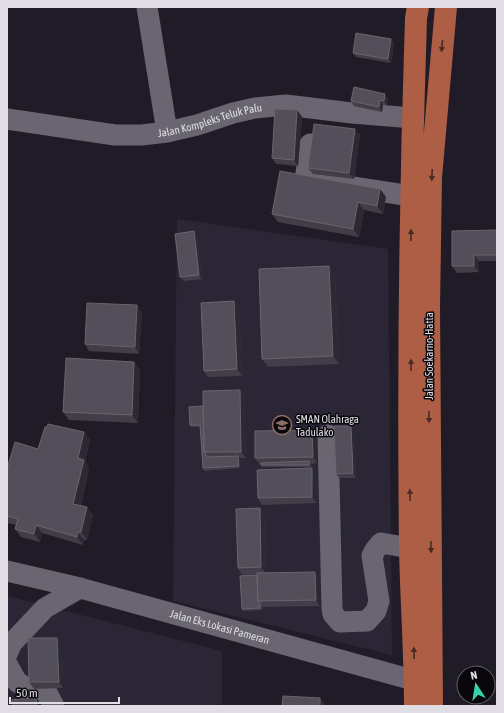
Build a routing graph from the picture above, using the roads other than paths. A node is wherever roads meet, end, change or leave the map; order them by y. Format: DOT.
graph roads {
  1 [pos="147,7"];
  2 [pos="418,7"];
  3 [pos="446,7"];
  4 [pos="413,118"];
  5 [pos="7,119"];
  6 [pos="167,132"];
  7 [pos="310,144"];
  8 [pos="411,196"];
  9 [pos="328,435"];
  10 [pos="410,548"];
  11 [pos="7,571"];
  12 [pos="80,588"];
  13 [pos="7,654"];
  14 [pos="7,664"];
  15 [pos="426,691"];
  16 [pos="54,706"];
  17 [pos="415,706"];
  1 -- 6 [label="street"];
  2 -- 4 [label="main road, Jalan Soekarno-Hatta"];
  3 -- 15 [label="main road, Jalan Soekarno-Hatta, one-way"];
  4 -- 6 [label="street, Jalan Kompleks Teluk Palu"];
  4 -- 8 [label="main road, Jalan Soekarno-Hatta"];
  5 -- 6 [label="street, Jalan Kompleks Teluk Palu"];
  7 -- 8 [label="street"];
  10 -- 8 [label="main road, Jalan Soekarno-Hatta, one-way"];
  9 -- 10 [label="street"];
  15 -- 10 [label="main road, Jalan Soekarno-Hatta, one-way"];
  11 -- 12 [label="street, Jalan Eks Lokasi Pameran"];
  12 -- 13 [label="street"];
  12 -- 15 [label="street, Jalan Eks Lokasi Pameran"];
  14 -- 16 [label="street"];
  15 -- 17 [label="main road, Jalan Soekarno-Hatta"];
}
